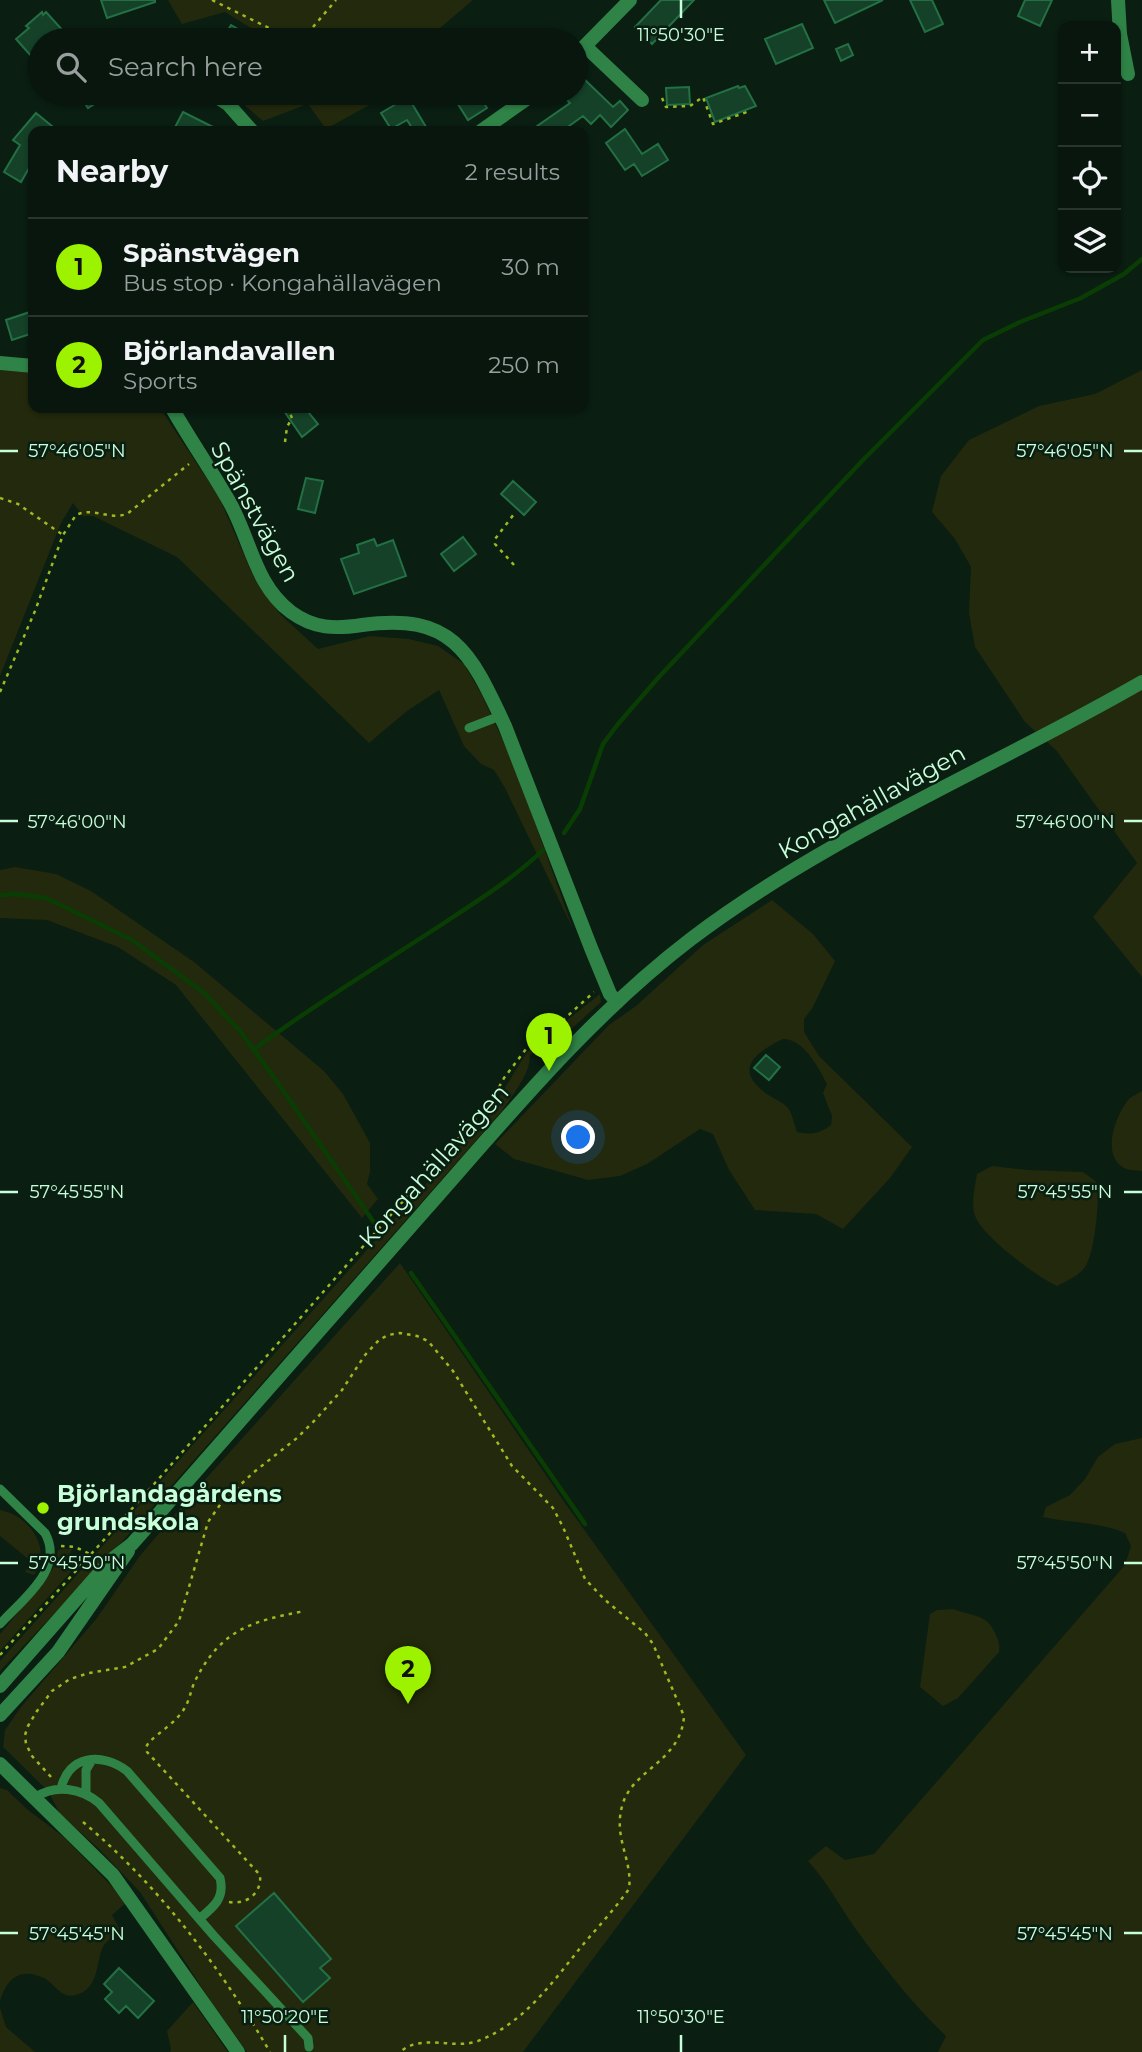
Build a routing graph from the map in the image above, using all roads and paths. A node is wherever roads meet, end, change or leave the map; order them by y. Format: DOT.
graph roads {
  1 [pos="212,0"];
  2 [pos="336,0"];
  3 [pos="630,0"];
  4 [pos="1118,0"];
  5 [pos="1119,21"];
  6 [pos="269,28"];
  7 [pos="312,28"];
  8 [pos="588,44"];
  9 [pos="1121,56"];
  10 [pos="588,57"];
  11 [pos="1128,74"];
  12 [pos="662,98"];
  13 [pos="642,100"];
  14 [pos="229,105"];
  15 [pos="518,105"];
  16 [pos="747,112"];
  17 [pos="248,126"];
  18 [pos="488,126"];
  19 [pos="0,363"];
  20 [pos="28,366"];
  21 [pos="175,413"];
  22 [pos="290,413"];
  23 [pos="285,442"];
  24 [pos="199,456"];
  25 [pos="0,498"];
  26 [pos="514,514"];
  27 [pos="63,535"];
  28 [pos="514,565"];
  29 [pos="1142,682"];
  30 [pos="0,692"];
  31 [pos="500,716"];
  32 [pos="469,729"];
  33 [pos="605,981"];
  34 [pos="617,1002"];
  35 [pos="533,1040"];
  36 [pos="546,1053"];
  37 [pos="2,1495"];
  38 [pos="132,1544"];
  39 [pos="51,1548"];
  40 [pos="91,1555"];
  41 [pos="305,1611"];
  42 [pos="0,1624"];
  43 [pos="0,1655"];
  44 [pos="0,1686"];
  45 [pos="0,1715"];
  46 [pos="92,1760"];
  47 [pos="0,1764"];
  48 [pos="61,1789"];
  49 [pos="86,1793"];
  50 [pos="36,1797"];
  51 [pos="81,1821"];
  52 [pos="220,1897"];
  53 [pos="199,1919"];
  54 [pos="309,2047"];
  55 [pos="238,2052"];
  56 [pos="270,2052"];
  57 [pos="400,2052"];
  1 -- 6 [label="path"];
  2 -- 7 [label="path"];
  3 -- 8 [label="street"];
  4 -- 5 [label="street"];
  9 -- 11 [label="street"];
  10 -- 13 [label="street"];
  12 -- 16 [label="path"];
  14 -- 17 [label="street"];
  15 -- 18 [label="street"];
  19 -- 20 [label="street"];
  21 -- 24 [label="street, Spänstvägen"];
  22 -- 23 [label="path"];
  24 -- 27 [label="path"];
  24 -- 31 [label="street, Spänstvägen"];
  25 -- 27 [label="path"];
  26 -- 28 [label="path"];
  27 -- 30 [label="path"];
  29 -- 34 [label="street, Kongahällavägen"];
  31 -- 32 [label="lane"];
  31 -- 33 [label="street, Spänstvägen"];
  33 -- 34 [label="street, Spänstvägen"];
  33 -- 35 [label="path"];
  34 -- 38 [label="street, Kongahällavägen"];
  35 -- 36 [label="path"];
  35 -- 40 [label="path"];
  37 -- 39 [label="lane"];
  38 -- 44 [label="street, Kongahällavägen"];
  38 -- 45 [label="street, Kongahällavägen"];
  39 -- 40 [label="path"];
  39 -- 42 [label="lane"];
  40 -- 43 [label="path"];
  41 -- 52 [label="path"];
  46 -- 48 [label="lane"];
  46 -- 49 [label="lane"];
  46 -- 52 [label="lane"];
  47 -- 50 [label="street"];
  48 -- 49 [label="lane"];
  48 -- 50 [label="lane"];
  48 -- 57 [label="path"];
  49 -- 53 [label="lane"];
  50 -- 55 [label="street"];
  51 -- 56 [label="path"];
  52 -- 53 [label="lane"];
  53 -- 54 [label="lane"];
}
